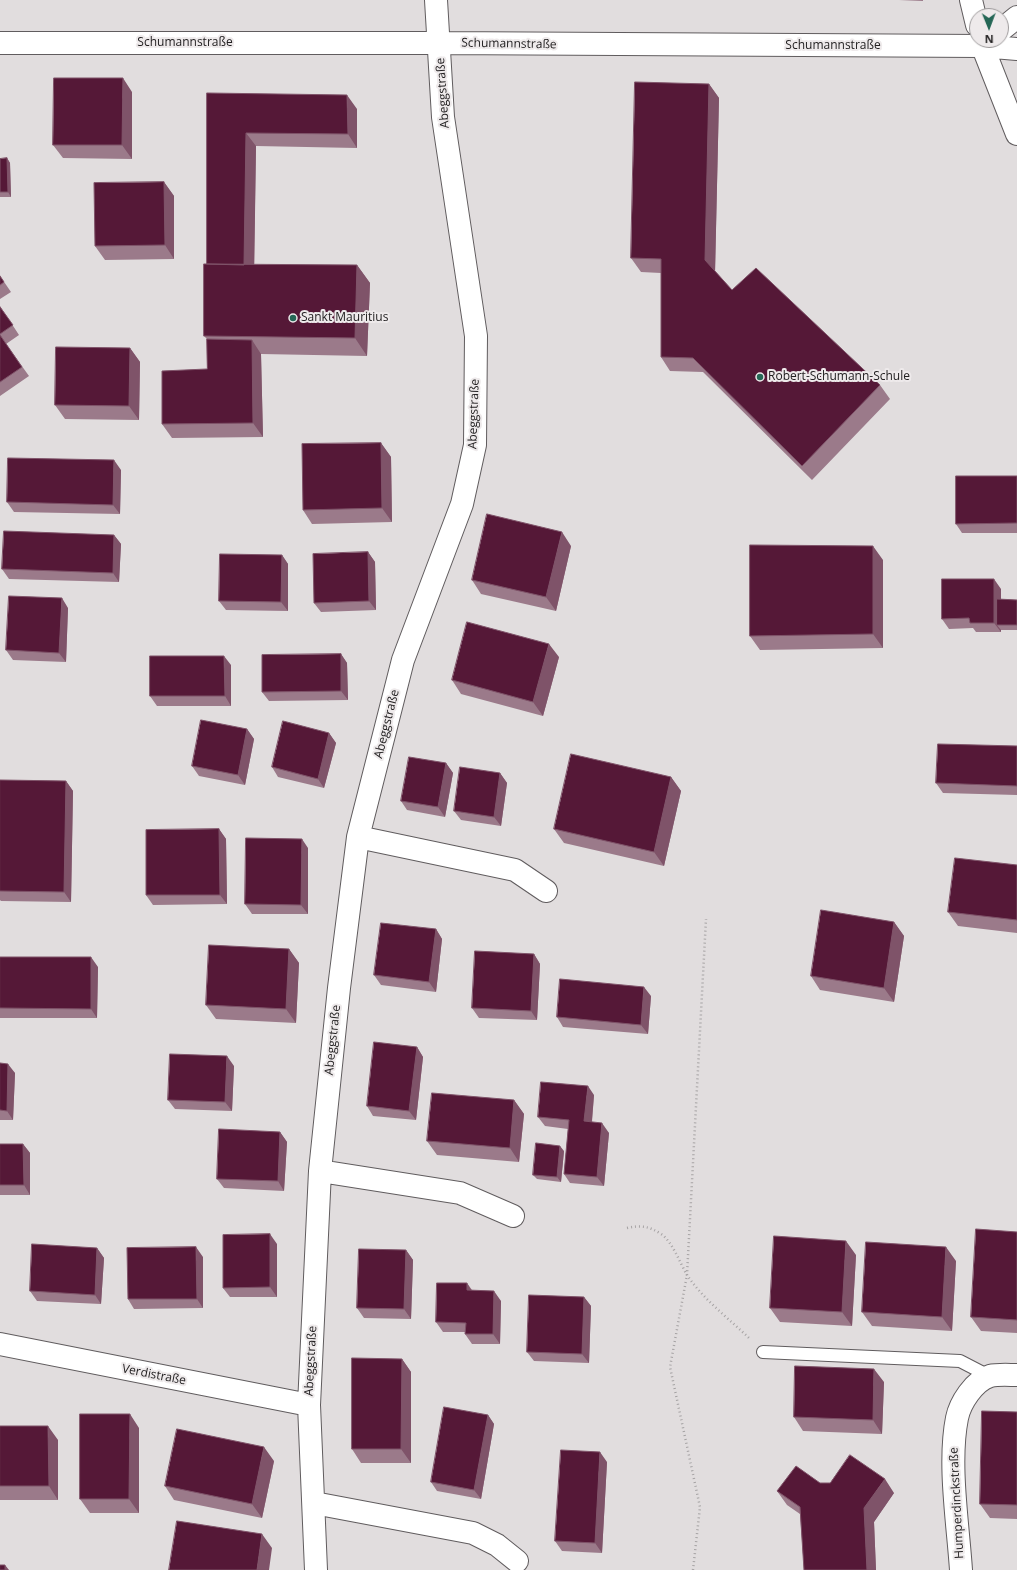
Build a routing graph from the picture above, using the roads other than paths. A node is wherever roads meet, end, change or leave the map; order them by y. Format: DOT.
graph roads {
  1 [pos="436,0"];
  2 [pos="1017,17"];
  3 [pos="1009,24"];
  4 [pos="969,42"];
  5 [pos="0,43"];
  6 [pos="439,43"];
  7 [pos="986,48"];
  8 [pos="1017,134"];
  9 [pos="358,837"];
  10 [pos="546,891"];
  11 [pos="320,1171"];
  12 [pos="513,1216"];
  13 [pos="0,1344"];
  14 [pos="763,1352"];
  15 [pos="1017,1375"];
  16 [pos="989,1376"];
  17 [pos="309,1404"];
  18 [pos="314,1502"];
  19 [pos="517,1562"];
  20 [pos="316,1570"];
  21 [pos="961,1570"];
  1 -- 6 [label="street, Abeggstraße"];
  2 -- 3 [label="street"];
  4 -- 6 [label="street, Schumannstraße"];
  5 -- 6 [label="street, Schumannstraße"];
  6 -- 9 [label="street, Abeggstraße"];
  7 -- 8 [label="street"];
  9 -- 10 [label="street"];
  9 -- 11 [label="street, Abeggstraße"];
  11 -- 12 [label="street"];
  11 -- 17 [label="street, Abeggstraße"];
  13 -- 17 [label="street, Verdistraße"];
  14 -- 16 [label="lane"];
  15 -- 16 [label="street"];
  16 -- 21 [label="street, Humperdinckstraße"];
  17 -- 18 [label="street, Abeggstraße"];
  18 -- 19 [label="street"];
  18 -- 20 [label="street, Abeggstraße"];
}
